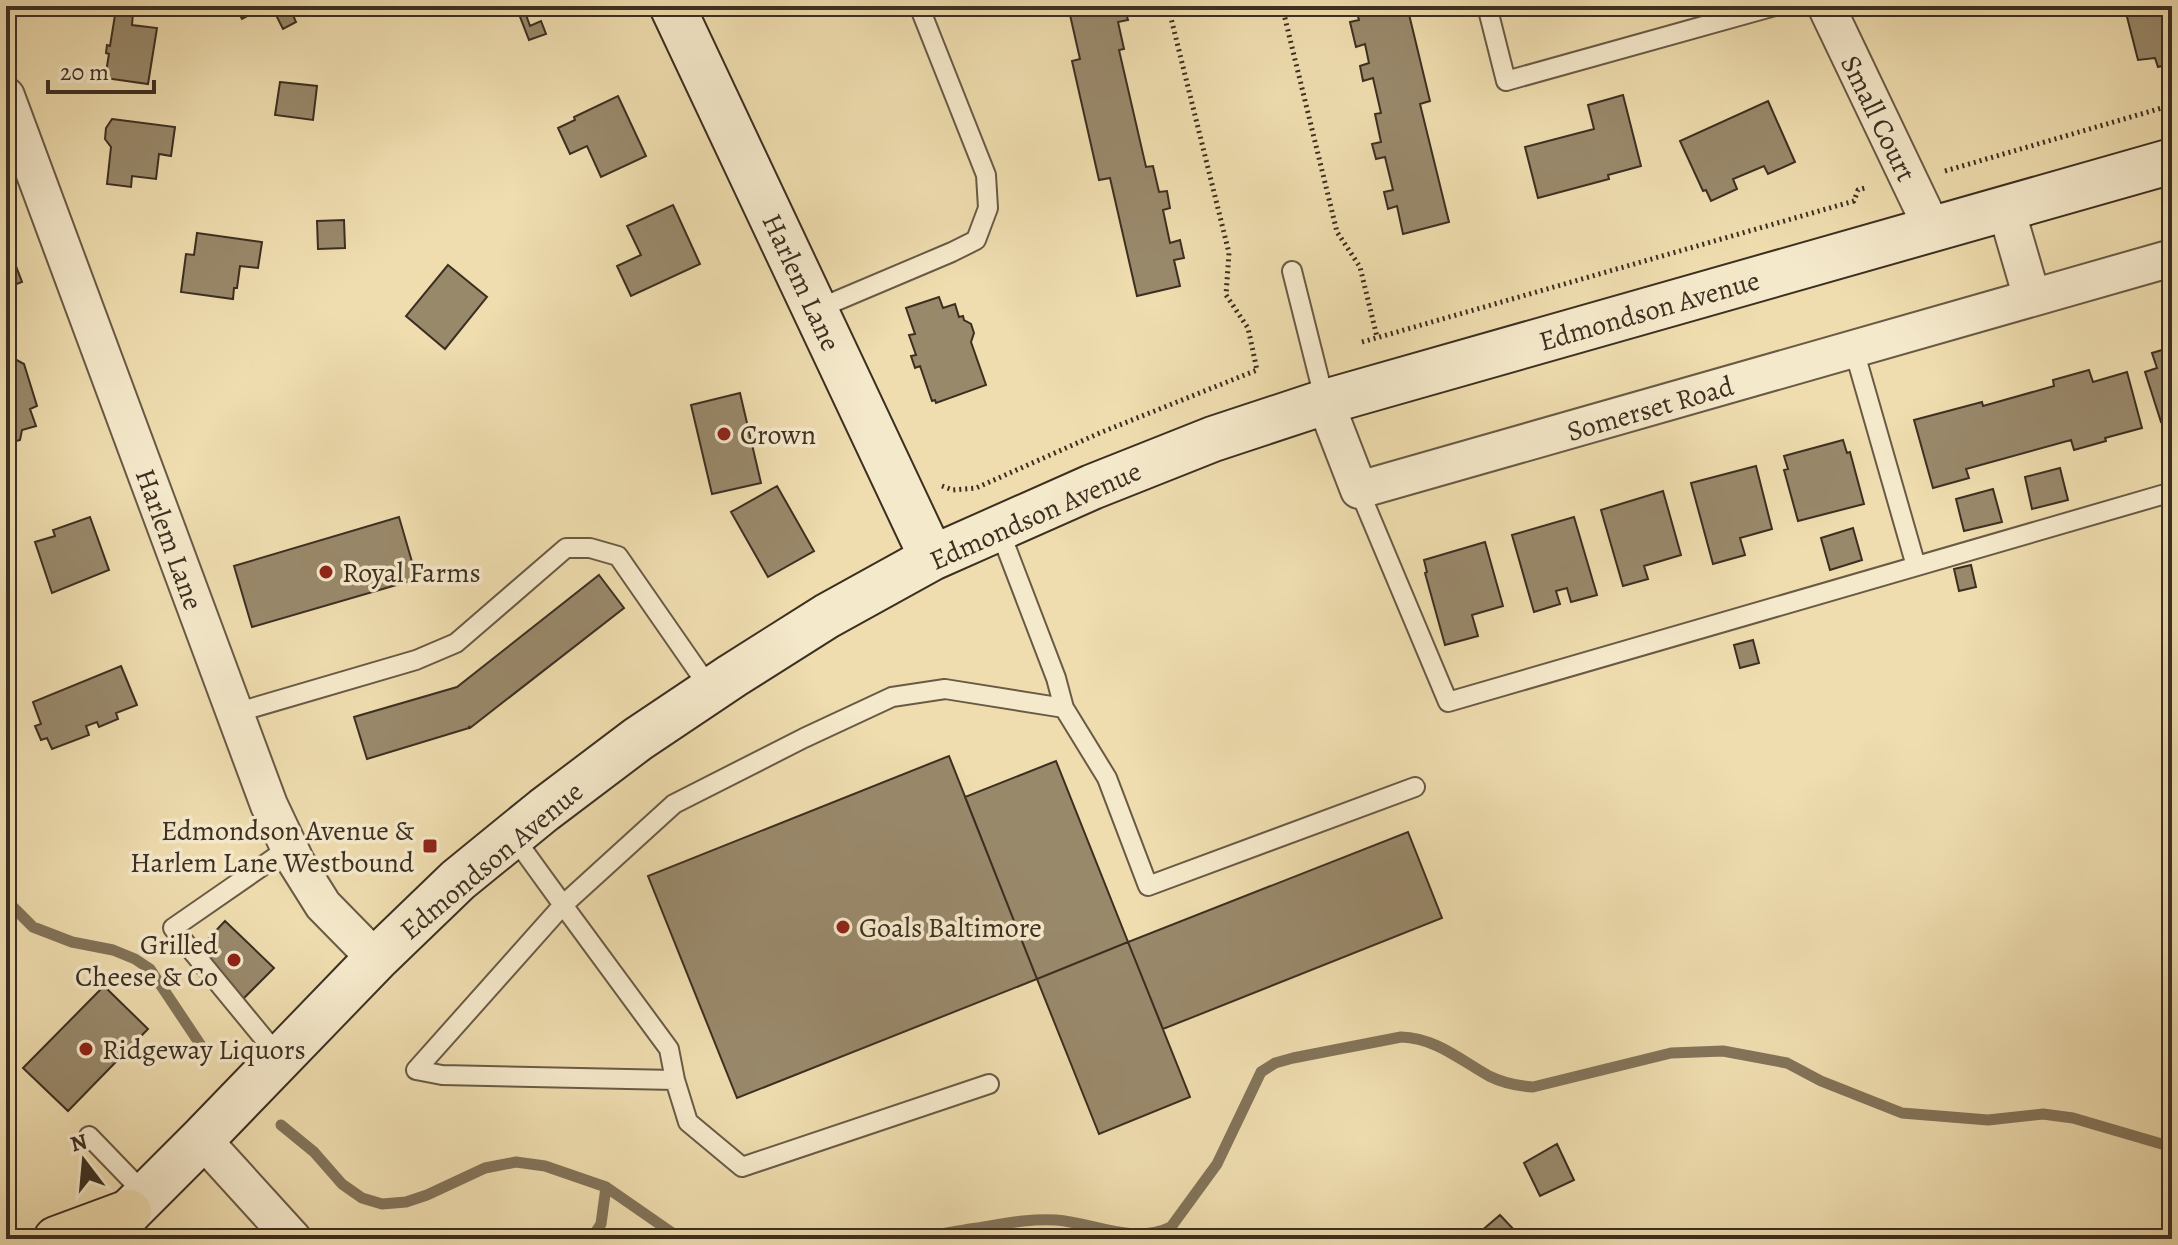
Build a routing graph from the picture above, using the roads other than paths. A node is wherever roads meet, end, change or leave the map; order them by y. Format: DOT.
graph roads {
  1 [pos="672,6"];
  2 [pos="919,6"];
  3 [pos="1487,6"];
  4 [pos="1775,6"];
  5 [pos="1826,6"];
  6 [pos="6,96"];
  7 [pos="2172,161"];
  8 [pos="2006,209"];
  9 [pos="1933,230"];
  10 [pos="2172,258"];
  11 [pos="1292,271"];
  12 [pos="2032,298"];
  13 [pos="815,310"];
  14 [pos="1854,350"];
  15 [pos="1325,402"];
  16 [pos="1359,490"];
  17 [pos="2172,492"];
  18 [pos="999,529"];
  19 [pos="932,558"];
  20 [pos="1916,566"];
  21 [pos="711,690"];
  22 [pos="1064,708"];
  23 [pos="235,713"];
  24 [pos="1415,787"];
  25 [pos="513,836"];
  26 [pos="290,847"];
  27 [pos="563,905"];
  28 [pos="376,959"];
  29 [pos="280,1058"];
  30 [pos="675,1080"];
  31 [pos="989,1084"];
  32 [pos="89,1136"];
  33 [pos="202,1139"];
  34 [pos="126,1215"];
  35 [pos="56,1239"];
  36 [pos="293,1239"];
  1 -- 13 [label="main road, Harlem Lane"];
  2 -- 13 [label="lane"];
  3 -- 4 [label="lane"];
  5 -- 9 [label="street, Small Court"];
  6 -- 23 [label="street, Harlem Lane"];
  7 -- 8 [label="main road, Edmondson Avenue"];
  8 -- 9 [label="main road, Edmondson Avenue"];
  8 -- 12 [label="street"];
  9 -- 15 [label="main road, Edmondson Avenue"];
  10 -- 12 [label="street, Somerset Road"];
  11 -- 15 [label="lane"];
  12 -- 14 [label="street, Somerset Road"];
  13 -- 19 [label="main road, Harlem Lane"];
  14 -- 16 [label="street, Somerset Road"];
  14 -- 20 [label="lane"];
  15 -- 16 [label="street"];
  15 -- 18 [label="main road, Edmondson Avenue"];
  16 -- 20 [label="lane"];
  17 -- 20 [label="lane"];
  18 -- 19 [label="main road, Edmondson Avenue"];
  18 -- 22 [label="lane"];
  19 -- 21 [label="main road, Edmondson Avenue"];
  21 -- 23 [label="lane"];
  21 -- 25 [label="main road, Edmondson Avenue"];
  22 -- 24 [label="lane"];
  22 -- 27 [label="lane"];
  23 -- 26 [label="street, Harlem Lane"];
  25 -- 27 [label="lane"];
  25 -- 28 [label="main road, Edmondson Avenue"];
  26 -- 28 [label="street, Harlem Lane"];
  26 -- 29 [label="lane"];
  27 -- 30 [label="lane"];
  27 -- 30 [label="lane"];
  28 -- 29 [label="main road, Edmondson Avenue"];
  29 -- 33 [label="main road, Edmondson Avenue"];
  30 -- 31 [label="lane"];
  32 -- 34 [label="lane"];
  33 -- 34 [label="main road, Edmondson Avenue"];
  33 -- 36 [label="street"];
  34 -- 35 [label="highway"];
}
